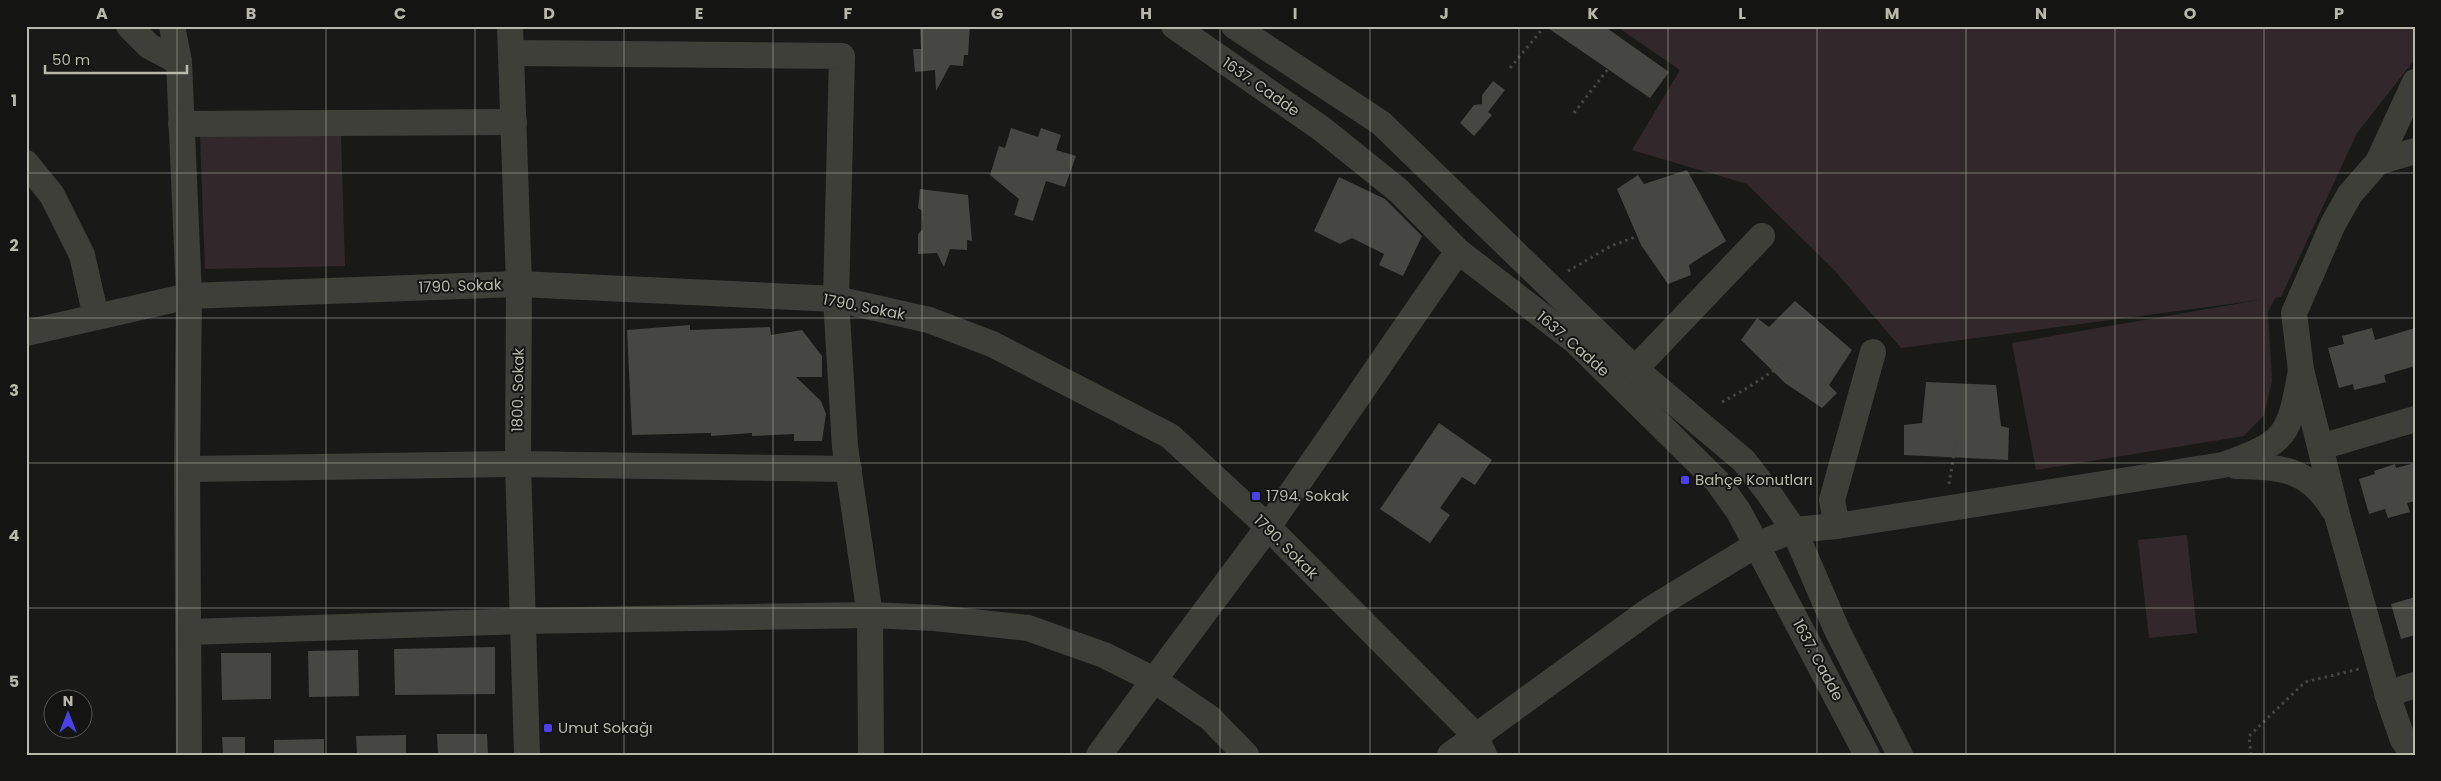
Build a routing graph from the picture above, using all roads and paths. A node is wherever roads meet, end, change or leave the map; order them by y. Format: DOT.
graph roads {
  1 [pos="129,26"];
  2 [pos="172,26"];
  3 [pos="510,26"];
  4 [pos="1174,26"];
  5 [pos="1234,26"];
  6 [pos="1545,26"];
  7 [pos="512,53"];
  8 [pos="179,62"];
  9 [pos="1510,68"];
  10 [pos="1608,69"];
  11 [pos="2415,82"];
  12 [pos="1574,113"];
  13 [pos="514,122"];
  14 [pos="181,124"];
  15 [pos="2415,151"];
  16 [pos="2378,162"];
  17 [pos="26,163"];
  18 [pos="1657,229"];
  19 [pos="1762,236"];
  20 [pos="1458,251"];
  21 [pos="1568,271"];
  22 [pos="519,284"];
  23 [pos="189,296"];
  24 [pos="836,299"];
  25 [pos="96,317"];
  26 [pos="26,334"];
  27 [pos="1872,352"];
  28 [pos="1788,361"];
  29 [pos="1635,369"];
  30 [pos="2301,370"];
  31 [pos="1722,402"];
  32 [pos="2415,419"];
  33 [pos="1956,442"];
  34 [pos="2321,447"];
  35 [pos="518,464"];
  36 [pos="2223,466"];
  37 [pos="187,469"];
  38 [pos="849,469"];
  39 [pos="1949,484"];
  40 [pos="2337,515"];
  41 [pos="1837,526"];
  42 [pos="1268,527"];
  43 [pos="1794,530"];
  44 [pos="1756,545"];
  45 [pos="870,615"];
  46 [pos="523,621"];
  47 [pos="190,632"];
  48 [pos="2378,664"];
  49 [pos="1154,680"];
  50 [pos="2415,685"];
  51 [pos="2387,694"];
  52 [pos="1479,745"];
  53 [pos="189,755"];
  54 [pos="527,755"];
  55 [pos="871,755"];
  56 [pos="1099,755"];
  57 [pos="1246,755"];
  58 [pos="1450,755"];
  59 [pos="1867,755"];
  60 [pos="1900,755"];
  61 [pos="2251,755"];
  62 [pos="2414,755"];
  1 -- 8 [label="street"];
  2 -- 8 [label="street"];
  3 -- 7 [label="street, 1800. Sokak"];
  4 -- 20 [label="street, 1637. Cadde"];
  5 -- 29 [label="street, 1637. Cadde"];
  6 -- 9 [label="path"];
  7 -- 13 [label="street, 1800. Sokak"];
  7 -- 24 [label="street"];
  8 -- 14 [label="street"];
  10 -- 12 [label="path"];
  11 -- 16 [label="street"];
  13 -- 14 [label="street"];
  13 -- 22 [label="street, 1800. Sokak"];
  14 -- 23 [label="street"];
  15 -- 16 [label="street"];
  16 -- 30 [label="street"];
  17 -- 25 [label="street"];
  18 -- 21 [label="path"];
  19 -- 29 [label="street"];
  20 -- 42 [label="street"];
  20 -- 44 [label="street, 1637. Cadde"];
  22 -- 23 [label="street, 1790. Sokak"];
  22 -- 24 [label="street, 1790. Sokak"];
  22 -- 35 [label="street, 1800. Sokak"];
  23 -- 25 [label="street, 1790. Sokak"];
  23 -- 37 [label="street"];
  24 -- 38 [label="street"];
  24 -- 42 [label="street, 1790. Sokak"];
  25 -- 26 [label="street, 1790. Sokak"];
  27 -- 41 [label="street"];
  28 -- 31 [label="path"];
  29 -- 43 [label="street, 1637. Cadde"];
  30 -- 34 [label="street"];
  30 -- 36 [label="street"];
  32 -- 34 [label="street"];
  33 -- 39 [label="path"];
  34 -- 40 [label="street"];
  35 -- 37 [label="street"];
  35 -- 38 [label="street"];
  35 -- 46 [label="street, 1800. Sokak"];
  36 -- 40 [label="street"];
  36 -- 41 [label="street"];
  37 -- 47 [label="street"];
  38 -- 45 [label="street"];
  40 -- 48 [label="street"];
  41 -- 43 [label="street"];
  42 -- 49 [label="street"];
  42 -- 52 [label="street, 1790. Sokak"];
  43 -- 44 [label="street"];
  43 -- 60 [label="street, 1637. Cadde"];
  44 -- 52 [label="street"];
  44 -- 59 [label="street, 1637. Cadde"];
  45 -- 46 [label="street"];
  45 -- 49 [label="street"];
  45 -- 55 [label="street"];
  46 -- 47 [label="street"];
  46 -- 54 [label="street, 1800. Sokak"];
  47 -- 53 [label="street"];
  48 -- 51 [label="street"];
  48 -- 61 [label="path"];
  49 -- 56 [label="street"];
  49 -- 57 [label="street"];
  50 -- 51 [label="street"];
  51 -- 62 [label="street"];
  52 -- 58 [label="street"];
}
